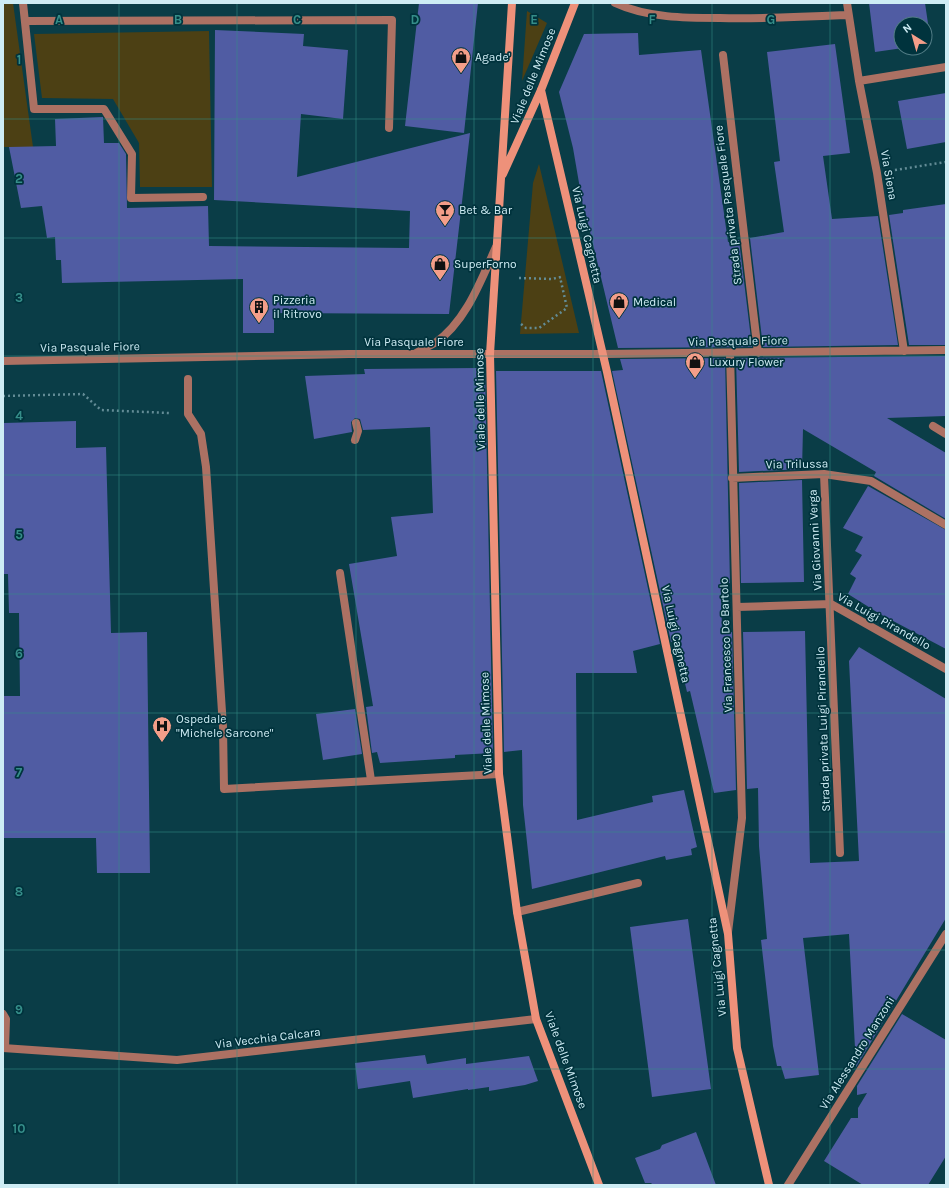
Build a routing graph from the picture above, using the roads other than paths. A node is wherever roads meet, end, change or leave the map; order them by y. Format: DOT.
graph roads {
  1 [pos="23,3"];
  2 [pos="512,3"];
  3 [pos="575,3"];
  4 [pos="615,3"];
  5 [pos="847,3"];
  6 [pos="848,15"];
  7 [pos="25,21"];
  8 [pos="723,55"];
  9 [pos="946,66"];
  10 [pos="859,81"];
  11 [pos="541,90"];
  12 [pos="389,128"];
  13 [pos="501,178"];
  14 [pos="203,197"];
  15 [pos="497,247"];
  16 [pos="946,350"];
  17 [pos="904,351"];
  18 [pos="415,353"];
  19 [pos="730,353"];
  20 [pos="758,353"];
  21 [pos="490,354"];
  22 [pos="603,354"];
  23 [pos="3,361"];
  24 [pos="188,378"];
  25 [pos="356,423"];
  26 [pos="933,426"];
  27 [pos="946,434"];
  28 [pos="355,440"];
  29 [pos="824,474"];
  30 [pos="732,478"];
  31 [pos="946,525"];
  32 [pos="340,573"];
  33 [pos="831,604"];
  34 [pos="737,606"];
  35 [pos="946,669"];
  36 [pos="499,774"];
  37 [pos="371,780"];
  38 [pos="840,853"];
  39 [pos="638,883"];
  40 [pos="517,912"];
  41 [pos="728,934"];
  42 [pos="946,934"];
  43 [pos="3,1014"];
  44 [pos="536,1019"];
  45 [pos="4,1048"];
  46 [pos="599,1185"];
  47 [pos="769,1185"];
  48 [pos="788,1185"];
  1 -- 7 [label="street"];
  2 -- 13 [label="main road, Viale delle Mimose"];
  3 -- 11 [label="main road, Viale delle Mimose"];
  4 -- 6 [label="street"];
  5 -- 6 [label="street, Via Siena"];
  6 -- 10 [label="street, Via Siena"];
  7 -- 12 [label="street"];
  7 -- 14 [label="street"];
  8 -- 20 [label="street, Strada privata Pasquale Fiore"];
  9 -- 10 [label="street"];
  10 -- 17 [label="street, Via Siena"];
  11 -- 13 [label="main road, Viale delle Mimose"];
  11 -- 22 [label="main road, Via Luigi Cagnetta"];
  13 -- 15 [label="main road, Viale delle Mimose"];
  15 -- 18 [label="street, Viale delle Mimose"];
  15 -- 21 [label="main road, Viale delle Mimose"];
  16 -- 17 [label="street, Via Pasquale Fiore"];
  17 -- 20 [label="street, Via Pasquale Fiore"];
  18 -- 21 [label="street, Via Pasquale Fiore"];
  18 -- 23 [label="street, Via Pasquale Fiore"];
  19 -- 20 [label="street, Via Pasquale Fiore"];
  19 -- 22 [label="street, Via Pasquale Fiore"];
  19 -- 30 [label="street, Via Francesco De Bartolo"];
  21 -- 22 [label="street, Via Pasquale Fiore"];
  21 -- 36 [label="main road, Viale delle Mimose"];
  22 -- 41 [label="main road, Via Luigi Cagnetta"];
  24 -- 37 [label="street"];
  25 -- 28 [label="street"];
  26 -- 27 [label="street"];
  29 -- 30 [label="street, Via Trilussa"];
  29 -- 31 [label="street, Via Trilussa"];
  29 -- 33 [label="street, Via Giovanni Verga"];
  30 -- 34 [label="street, Via Francesco De Bartolo"];
  32 -- 37 [label="street"];
  33 -- 34 [label="street, Via Luigi Pirandello"];
  33 -- 35 [label="street, Via Luigi Pirandello"];
  33 -- 38 [label="street, Strada privata Luigi Pirandello"];
  34 -- 41 [label="street, Via Francesco De Bartolo"];
  36 -- 37 [label="street"];
  36 -- 40 [label="main road, Viale delle Mimose"];
  39 -- 40 [label="street"];
  40 -- 44 [label="main road, Viale delle Mimose"];
  41 -- 47 [label="main road, Via Luigi Cagnetta"];
  42 -- 48 [label="street, Via Alessandro Manzoni"];
  43 -- 45 [label="street"];
  44 -- 45 [label="street, Via Vecchia Calcara"];
  44 -- 46 [label="main road, Viale delle Mimose"];
}
